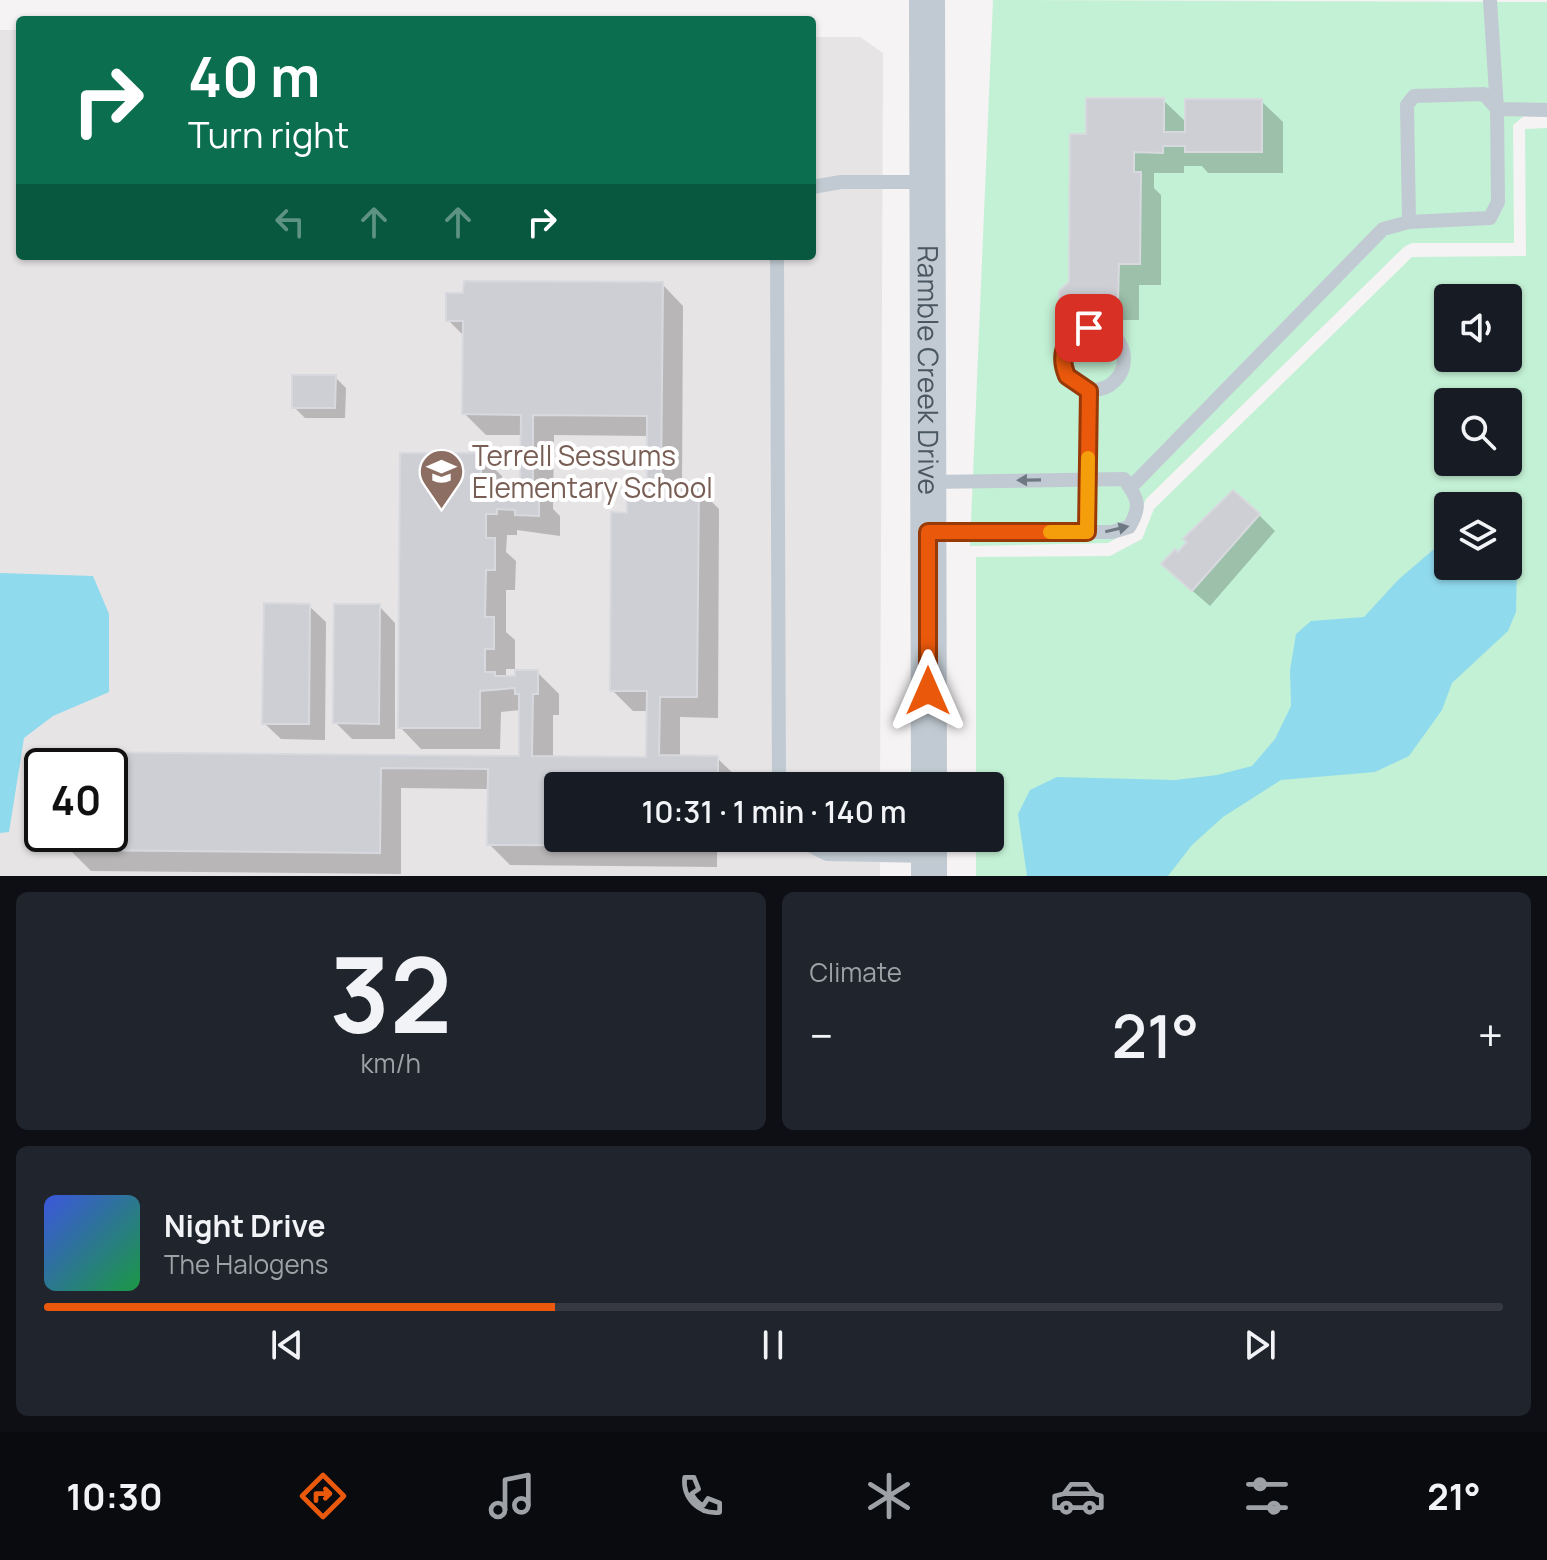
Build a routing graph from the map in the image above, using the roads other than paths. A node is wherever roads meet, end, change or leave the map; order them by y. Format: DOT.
graph roads {
  1 [pos="927,0"];
  2 [pos="1490,0"];
  3 [pos="1497,109"];
  4 [pos="1547,110"];
  5 [pos="929,182"];
  6 [pos="816,186"];
  7 [pos="1409,222"];
  8 [pos="777,260"];
  9 [pos="1089,391"];
  10 [pos="1087,478"];
  11 [pos="929,482"];
  12 [pos="1130,488"];
  13 [pos="928,532"];
  14 [pos="1087,532"];
  15 [pos="779,772"];
  16 [pos="929,772"];
  17 [pos="823,852"];
  18 [pos="929,857"];
  1 -- 5 [label="street, Ramble Creek Drive"];
  2 -- 3 [label="lane"];
  3 -- 4 [label="lane"];
  3 -- 7 [label="lane"];
  3 -- 7 [label="lane"];
  5 -- 6 [label="lane"];
  5 -- 11 [label="street, Ramble Creek Drive"];
  7 -- 12 [label="lane"];
  8 -- 15 [label="lane"];
  9 -- 9 [label="lane"];
  9 -- 10 [label="lane"];
  10 -- 11 [label="lane, one-way"];
  10 -- 12 [label="lane"];
  10 -- 14 [label="lane"];
  11 -- 13 [label="street, Ramble Creek Drive"];
  14 -- 12 [label="lane, one-way"];
  13 -- 14 [label="lane"];
  13 -- 16 [label="street, Ramble Creek Drive"];
  17 -- 18 [label="lane"];
}
